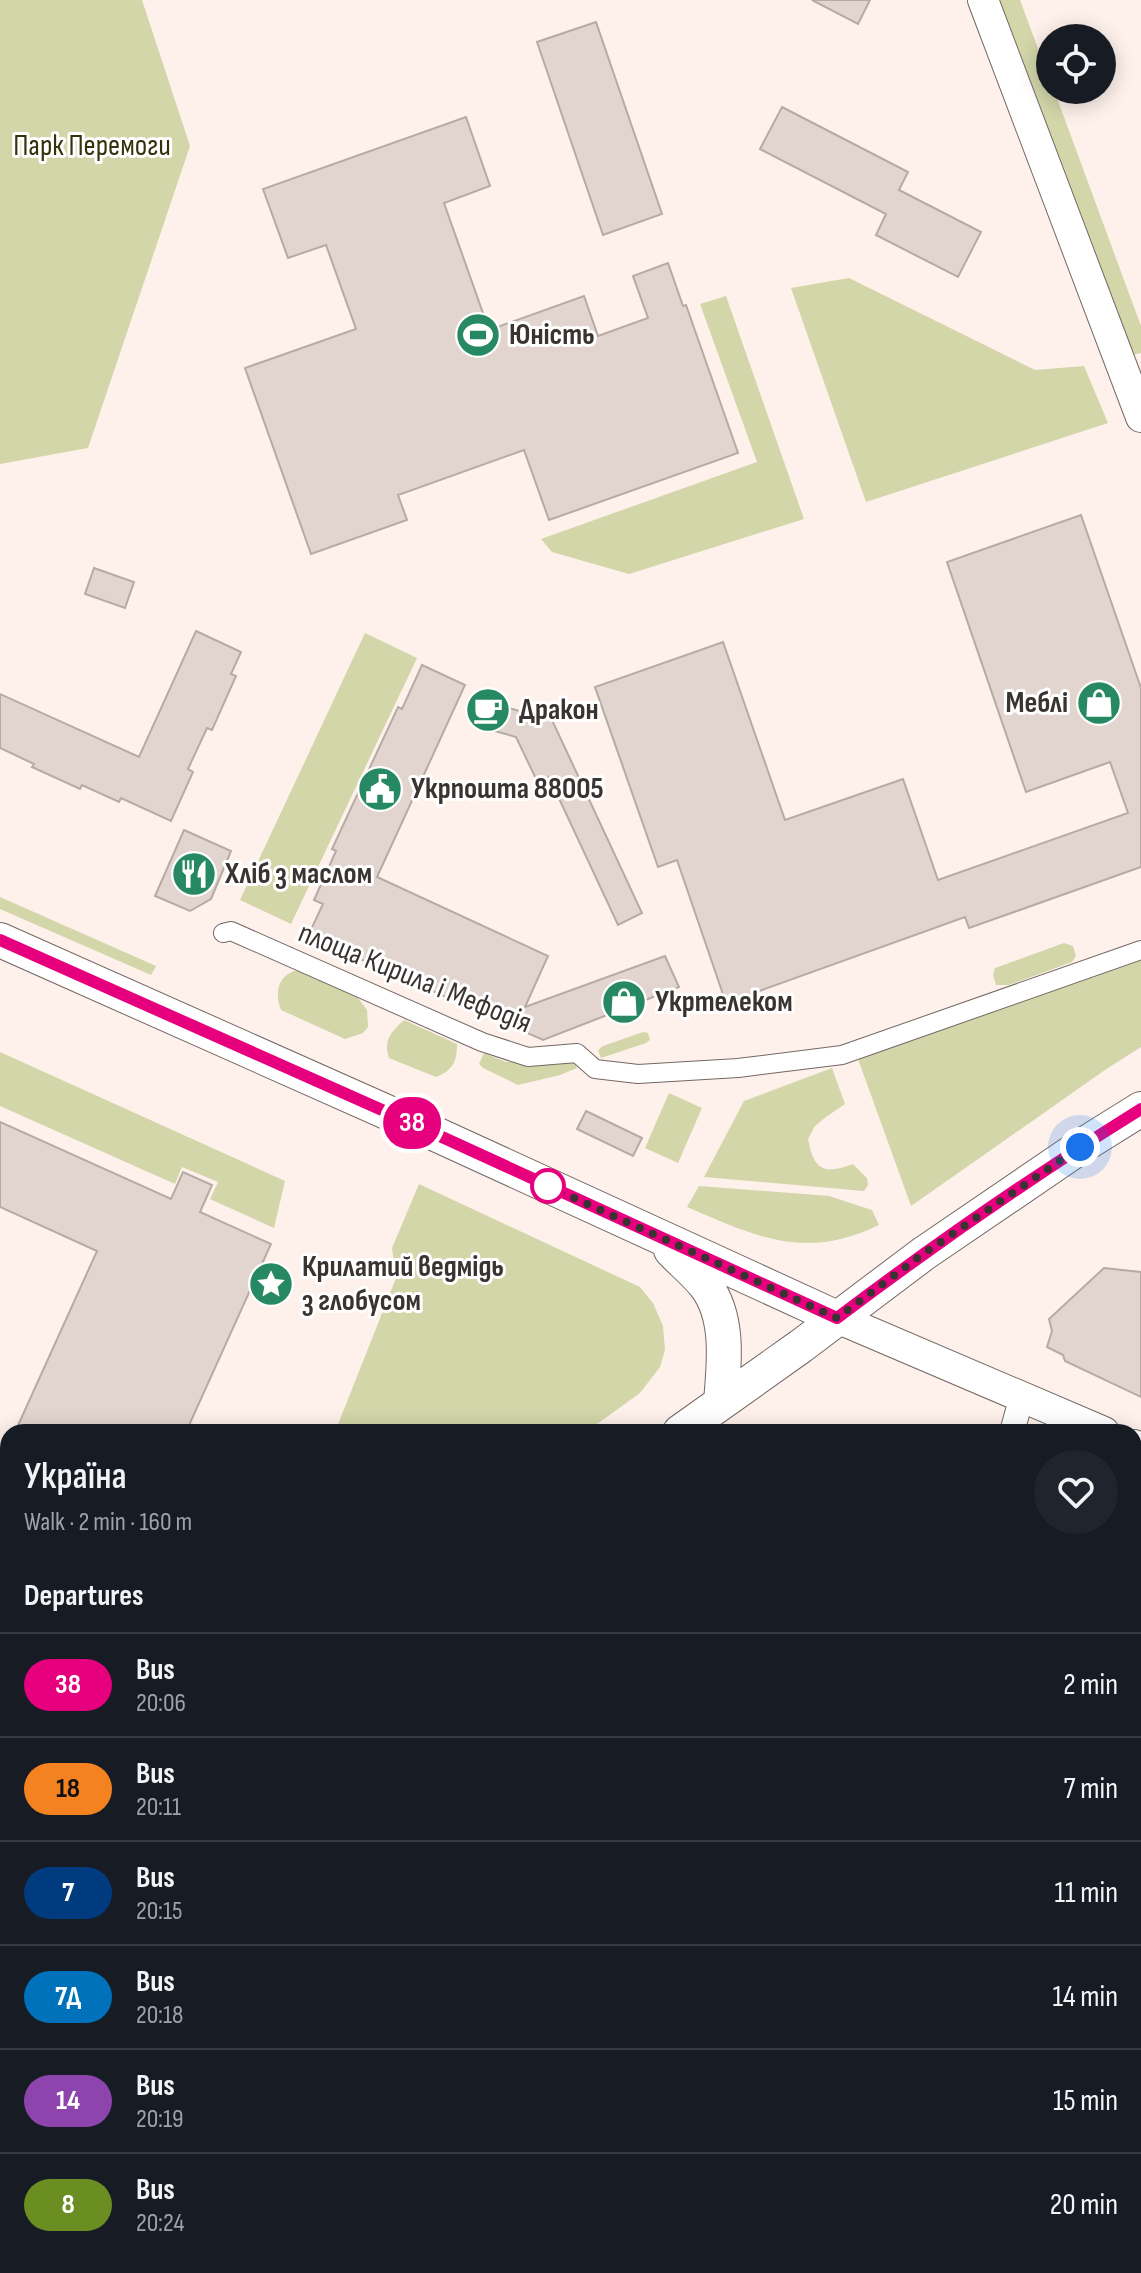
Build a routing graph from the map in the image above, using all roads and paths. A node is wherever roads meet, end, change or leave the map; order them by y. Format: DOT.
graph roads {
  1 [pos="983,0"];
  2 [pos="1139,408"];
  3 [pos="223,933"];
  4 [pos="0,940"];
  5 [pos="1141,950"];
  6 [pos="1141,1109"];
  7 [pos="657,1235"];
  8 [pos="837,1318"];
  9 [pos="1022,1396"];
  10 [pos="721,1402"];
  11 [pos="691,1424"];
  12 [pos="1014,1424"];
  13 [pos="1086,1424"];
  1 -- 2 [label="street"];
  3 -- 5 [label="street, площа Кирила і Мефодія"];
  4 -- 7 [label="main road"];
  6 -- 8 [label="main road"];
  7 -- 8 [label="main road"];
  7 -- 10 [label="main road"];
  8 -- 9 [label="street"];
  8 -- 10 [label="main road"];
  9 -- 12 [label="street"];
  9 -- 13 [label="street"];
  10 -- 11 [label="main road"];
}
